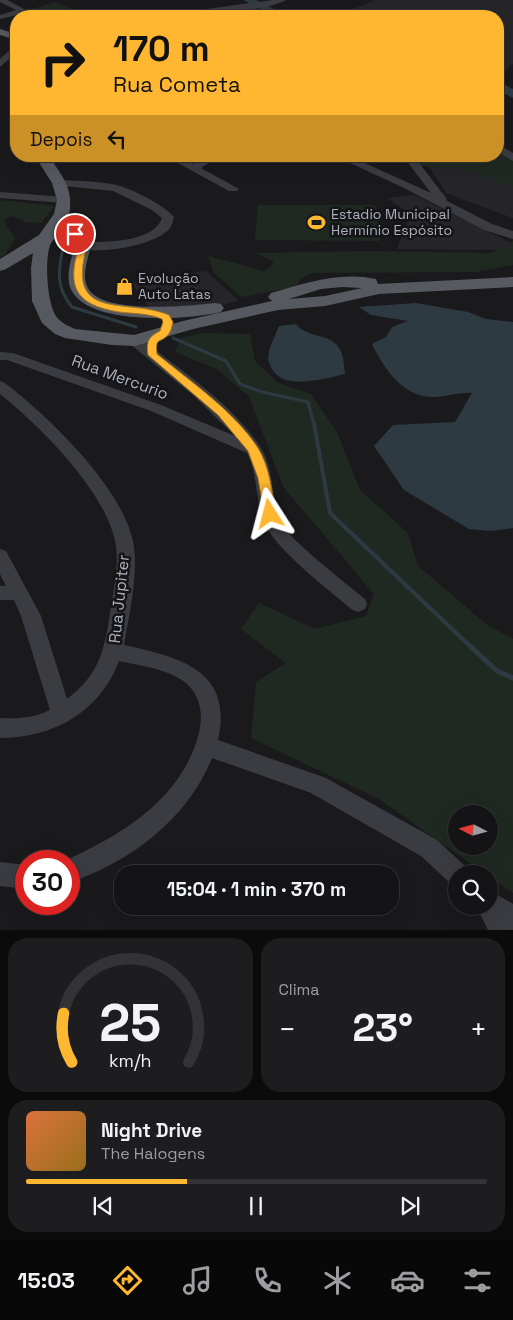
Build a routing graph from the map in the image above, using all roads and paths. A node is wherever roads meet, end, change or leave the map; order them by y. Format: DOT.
graph roads {
  1 [pos="1,0"];
  2 [pos="206,0"];
  3 [pos="282,0"];
  4 [pos="20,10"];
  5 [pos="218,10"];
  6 [pos="250,10"];
  7 [pos="10,55"];
  8 [pos="0,64"];
  9 [pos="46,162"];
  10 [pos="182,162"];
  11 [pos="204,162"];
  12 [pos="353,162"];
  13 [pos="413,162"];
  14 [pos="193,168"];
  15 [pos="59,183"];
  16 [pos="430,185"];
  17 [pos="233,189"];
  18 [pos="413,189"];
  19 [pos="0,196"];
  20 [pos="447,206"];
  21 [pos="62,208"];
  22 [pos="486,221"];
  23 [pos="513,226"];
  24 [pos="513,235"];
  25 [pos="45,238"];
  26 [pos="79,240"];
  27 [pos="0,266"];
  28 [pos="39,268"];
  29 [pos="513,272"];
  30 [pos="0,274"];
  31 [pos="513,277"];
  32 [pos="478,279"];
  33 [pos="513,282"];
  34 [pos="311,286"];
  35 [pos="325,302"];
  36 [pos="155,313"];
  37 [pos="164,332"];
  38 [pos="135,340"];
  39 [pos="153,355"];
  40 [pos="0,356"];
  41 [pos="0,386"];
  42 [pos="254,450"];
  43 [pos="0,556"];
  44 [pos="0,593"];
  45 [pos="19,593"];
  46 [pos="358,604"];
  47 [pos="113,651"];
  48 [pos="62,715"];
  49 [pos="0,728"];
  50 [pos="207,746"];
  51 [pos="80,865"];
  52 [pos="448,866"];
  53 [pos="0,874"];
  54 [pos="15,876"];
  55 [pos="498,908"];
  56 [pos="492,915"];
  57 [pos="513,919"];
  58 [pos="500,930"];
  1 -- 4 [label="street"];
  2 -- 5 [label="street"];
  3 -- 6 [label="street"];
  7 -- 8 [label="street"];
  9 -- 15 [label="main road"];
  10 -- 14 [label="street"];
  11 -- 14 [label="street"];
  12 -- 18 [label="street"];
  13 -- 16 [label="street"];
  14 -- 17 [label="street"];
  15 -- 21 [label="main road"];
  15 -- 26 [label="street"];
  16 -- 18 [label="street"];
  16 -- 20 [label="street"];
  18 -- 20 [label="street"];
  19 -- 21 [label="street"];
  20 -- 22 [label="street"];
  21 -- 25 [label="main road"];
  21 -- 26 [label="main road"];
  22 -- 23 [label="street"];
  22 -- 24 [label="street"];
  25 -- 26 [label="main road"];
  25 -- 27 [label="main road"];
  25 -- 28 [label="main road"];
  26 -- 36 [label="main road"];
  28 -- 30 [label="main road"];
  28 -- 38 [label="main road"];
  29 -- 32 [label="main road"];
  31 -- 32 [label="main road"];
  32 -- 34 [label="main road"];
  33 -- 35 [label="main road"];
  34 -- 35 [label="main road"];
  34 -- 36 [label="main road"];
  35 -- 37 [label="main road"];
  36 -- 37 [label="main road"];
  37 -- 38 [label="main road"];
  37 -- 39 [label="street"];
  38 -- 39 [label="street"];
  39 -- 42 [label="street"];
  40 -- 42 [label="street, Rua Mercurio"];
  41 -- 47 [label="street, Rua Jupiter"];
  42 -- 46 [label="street"];
  43 -- 45 [label="street"];
  44 -- 45 [label="street"];
  45 -- 48 [label="street"];
  47 -- 48 [label="street, Rua Jupiter"];
  47 -- 50 [label="street"];
  48 -- 49 [label="street, Rua Jupiter"];
  50 -- 51 [label="street"];
  50 -- 52 [label="street"];
  53 -- 54 [label="street"];
  55 -- 57 [label="street"];
  56 -- 58 [label="street"];
}
